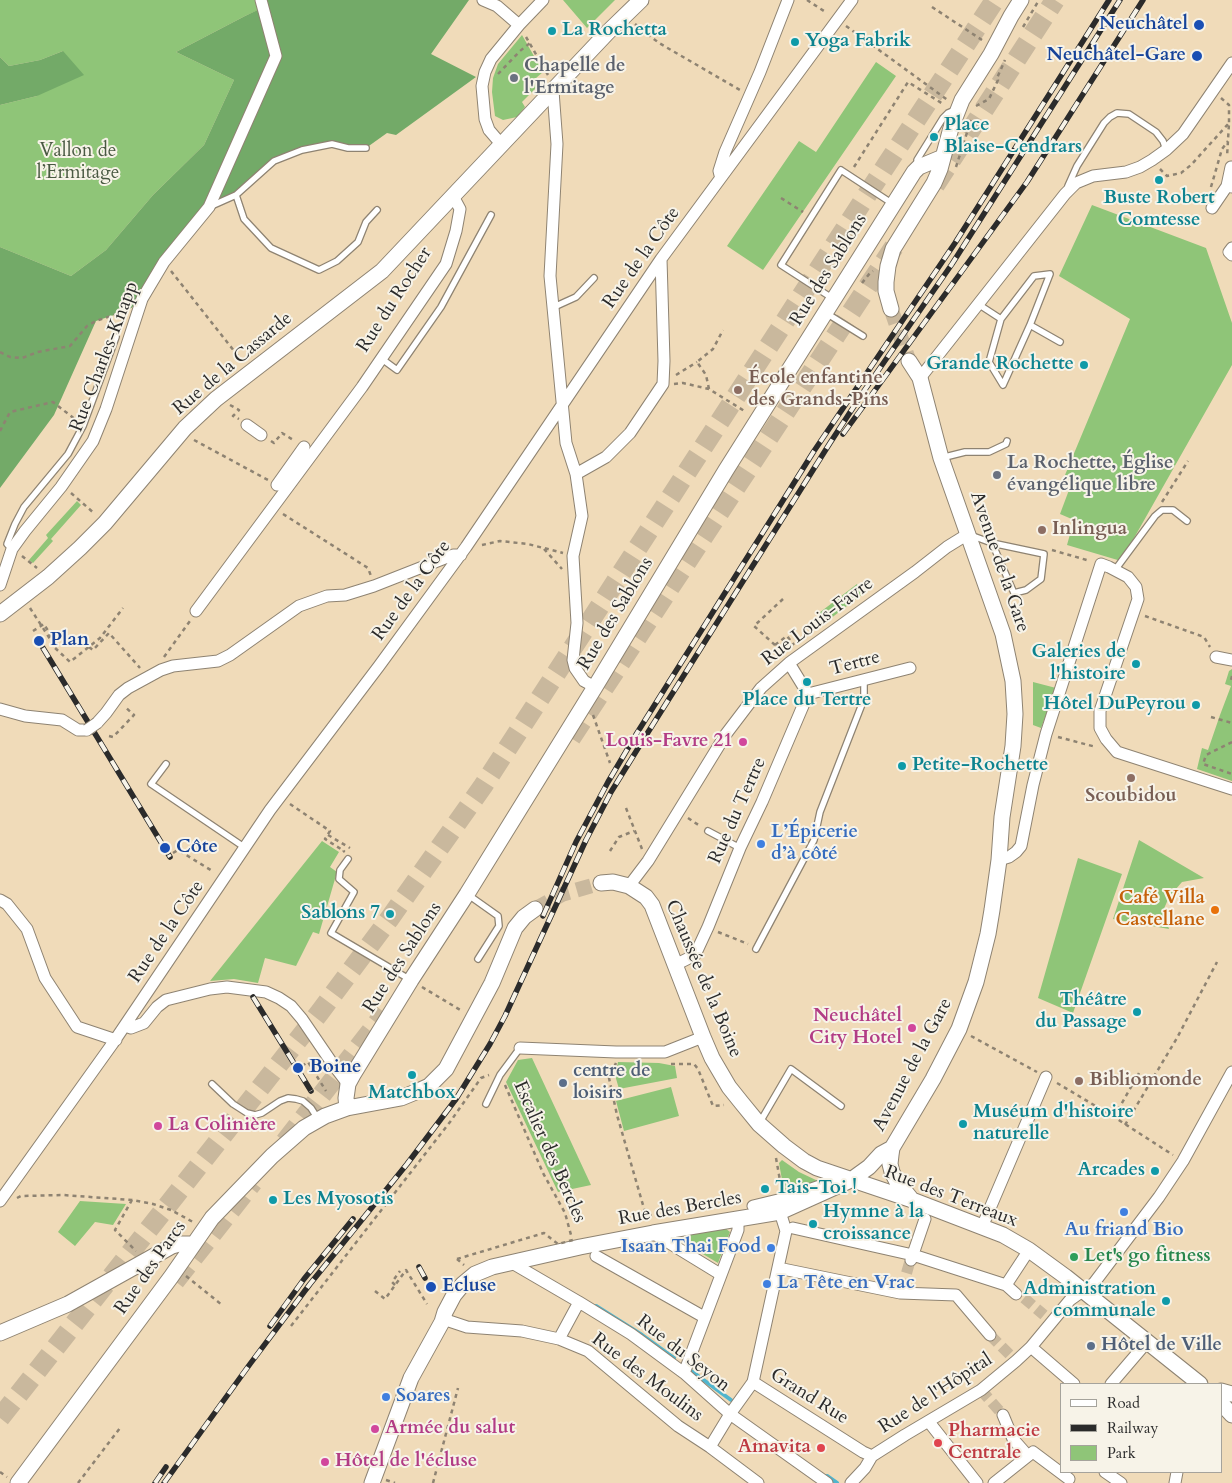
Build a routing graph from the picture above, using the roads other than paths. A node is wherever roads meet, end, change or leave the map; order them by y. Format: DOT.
graph roads {
  1 [pos="262,0"];
  2 [pos="483,0"];
  3 [pos="543,0"];
  4 [pos="641,0"];
  5 [pos="788,0"];
  6 [pos="852,0"];
  7 [pos="1021,0"];
  8 [pos="519,25"];
  9 [pos="1232,63"];
  10 [pos="551,84"];
  11 [pos="957,106"];
  12 [pos="502,144"];
  13 [pos="366,148"];
  14 [pos="1166,150"];
  15 [pos="943,157"];
  16 [pos="919,167"];
  17 [pos="1231,167"];
  18 [pos="721,176"];
  19 [pos="1230,187"];
  20 [pos="1065,194"];
  21 [pos="236,195"];
  22 [pos="454,196"];
  23 [pos="894,205"];
  24 [pos="209,207"];
  25 [pos="1212,208"];
  26 [pos="377,210"];
  27 [pos="492,215"];
  28 [pos="1232,248"];
  29 [pos="1232,254"];
  30 [pos="661,259"];
  31 [pos="594,278"];
  32 [pos="834,300"];
  33 [pos="978,304"];
  34 [pos="554,307"];
  35 [pos="891,309"];
  36 [pos="826,313"];
  37 [pos="1001,319"];
  38 [pos="1030,325"];
  39 [pos="863,336"];
  40 [pos="116,337"];
  41 [pos="1060,342"];
  42 [pos="382,359"];
  43 [pos="909,361"];
  44 [pos="920,378"];
  45 [pos="563,403"];
  46 [pos="247,425"];
  47 [pos="261,435"];
  48 [pos="1008,441"];
  49 [pos="304,447"];
  50 [pos="941,458"];
  51 [pos="576,474"];
  52 [pos="277,485"];
  53 [pos="1187,521"];
  54 [pos="968,534"];
  55 [pos="992,543"];
  56 [pos="16,552"];
  57 [pos="460,555"];
  58 [pos="1115,570"];
  59 [pos="0,585"];
  60 [pos="1,610"];
  61 [pos="196,611"];
  62 [pos="1216,657"];
  63 [pos="793,660"];
  64 [pos="1232,660"];
  65 [pos="910,668"];
  66 [pos="864,680"];
  67 [pos="595,687"];
  68 [pos="808,694"];
  69 [pos="0,709"];
  70 [pos="166,764"];
  71 [pos="1232,789"];
  72 [pos="708,831"];
  73 [pos="244,848"];
  74 [pos="740,848"];
  75 [pos="348,859"];
  76 [pos="999,860"];
  77 [pos="601,883"];
  78 [pos="629,886"];
  79 [pos="467,894"];
  80 [pos="0,900"];
  81 [pos="535,909"];
  82 [pos="756,948"];
  83 [pos="478,959"];
  84 [pos="675,965"];
  85 [pos="411,980"];
  86 [pos="124,1026"];
  87 [pos="703,1037"];
  88 [pos="116,1040"];
  89 [pos="520,1048"];
  90 [pos="1232,1072"];
  91 [pos="1046,1077"];
  92 [pos="212,1084"];
  93 [pos="348,1084"];
  94 [pos="486,1104"];
  95 [pos="840,1106"];
  96 [pos="347,1108"];
  97 [pos="319,1120"];
  98 [pos="759,1124"];
  99 [pos="892,1148"];
  100 [pos="851,1180"];
  101 [pos="823,1184"];
  102 [pos="912,1200"];
  103 [pos="6,1201"];
  104 [pos="753,1206"];
  105 [pos="780,1212"];
  106 [pos="925,1219"];
  107 [pos="738,1227"];
  108 [pos="982,1227"];
  109 [pos="793,1228"];
  110 [pos="654,1229"];
  111 [pos="193,1244"];
  112 [pos="1029,1250"];
  113 [pos="596,1256"];
  114 [pos="912,1258"];
  115 [pos="512,1263"];
  116 [pos="778,1268"];
  117 [pos="720,1274"];
  118 [pos="1006,1285"];
  119 [pos="1083,1291"];
  120 [pos="1016,1294"];
  121 [pos="580,1302"];
  122 [pos="704,1317"];
  123 [pos="443,1319"];
  124 [pos="0,1333"];
  125 [pos="990,1335"];
  126 [pos="559,1339"];
  127 [pos="1147,1342"];
  128 [pos="1031,1347"];
  129 [pos="684,1373"];
  130 [pos="753,1382"];
  131 [pos="1073,1383"];
  132 [pos="1112,1383"];
  133 [pos="1199,1383"];
  134 [pos="1227,1394"];
  135 [pos="730,1414"];
  136 [pos="1003,1415"];
  137 [pos="1232,1415"];
  138 [pos="929,1422"];
  139 [pos="710,1447"];
  140 [pos="872,1456"];
  141 [pos="1028,1456"];
  142 [pos="1060,1472"];
  143 [pos="1106,1473"];
  144 [pos="12,1480"];
  145 [pos="378,1481"];
  146 [pos="758,1483"];
  147 [pos="826,1483"];
  148 [pos="851,1483"];
  149 [pos="977,1483"];
  150 [pos="994,1483"];
  151 [pos="1121,1483"];
  1 -- 24 [label="street, Rue Charles-Knapp"];
  2 -- 8 [label="street"];
  3 -- 8 [label="street"];
  4 -- 10 [label="main road"];
  5 -- 18 [label="street"];
  6 -- 18 [label="street, Rue de la Côte"];
  7 -- 11 [label="main road"];
  8 -- 12 [label="street"];
  9 -- 14 [label="street"];
  10 -- 12 [label="main road"];
  10 -- 34 [label="street"];
  11 -- 15 [label="main road"];
  11 -- 16 [label="lane"];
  12 -- 22 [label="main road"];
  13 -- 21 [label="lane"];
  14 -- 20 [label="street"];
  14 -- 20 [label="lane"];
  15 -- 16 [label="main road"];
  15 -- 35 [label="main road"];
  16 -- 23 [label="main road, Rue des Sablons"];
  17 -- 19 [label="street"];
  18 -- 30 [label="street, Rue de la Côte"];
  19 -- 25 [label="street"];
  20 -- 33 [label="street"];
  21 -- 24 [label="lane"];
  21 -- 26 [label="lane"];
  22 -- 42 [label="street, Rue du Rocher"];
  22 -- 60 [label="main road, Rue de la Cassarde"];
  23 -- 32 [label="main road, Rue des Sablons"];
  23 -- 32 [label="lane"];
  24 -- 56 [label="street, Rue Charles-Knapp"];
  27 -- 42 [label="lane"];
  28 -- 29 [label="street"];
  30 -- 45 [label="street, Rue de la Côte"];
  30 -- 51 [label="street"];
  31 -- 34 [label="lane"];
  32 -- 36 [label="main road, Rue des Sablons"];
  33 -- 37 [label="lane"];
  33 -- 44 [label="street"];
  34 -- 45 [label="street"];
  36 -- 39 [label="lane"];
  36 -- 67 [label="main road, Rue des Sablons"];
  37 -- 38 [label="lane"];
  37 -- 38 [label="lane"];
  38 -- 41 [label="lane"];
  40 -- 56 [label="lane"];
  42 -- 61 [label="street, Rue du Rocher"];
  43 -- 44 [label="main road, Avenue de la Gare"];
  44 -- 50 [label="main road, Avenue de la Gare"];
  45 -- 51 [label="street"];
  45 -- 57 [label="street, Rue de la Côte"];
  46 -- 47 [label="street"];
  48 -- 50 [label="lane"];
  49 -- 52 [label="street"];
  50 -- 54 [label="main road, Avenue de la Gare"];
  51 -- 67 [label="street"];
  53 -- 58 [label="lane"];
  54 -- 55 [label="lane"];
  54 -- 63 [label="street, Rue Louis-Favre"];
  54 -- 76 [label="main road, Avenue de la Gare"];
  55 -- 55 [label="lane"];
  56 -- 59 [label="street, Rue Charles-Knapp"];
  57 -- 69 [label="street"];
  57 -- 73 [label="street, Rue de la Côte"];
  58 -- 71 [label="street"];
  58 -- 76 [label="street"];
  62 -- 64 [label="street"];
  63 -- 68 [label="street"];
  63 -- 78 [label="street, Rue Louis-Favre"];
  65 -- 66 [label="street, Tertre"];
  66 -- 68 [label="street, Tertre"];
  66 -- 82 [label="lane"];
  67 -- 79 [label="main road, Rue des Sablons"];
  68 -- 74 [label="street, Rue du Tertre"];
  70 -- 73 [label="lane"];
  72 -- 74 [label="lane"];
  73 -- 86 [label="street, Rue de la Côte"];
  74 -- 84 [label="street, Rue du Tertre"];
  75 -- 85 [label="lane"];
  76 -- 99 [label="main road, Avenue de la Gare"];
  77 -- 78 [label="main road, Chaussée de la Boine"];
  78 -- 84 [label="main road, Chaussée de la Boine"];
  79 -- 83 [label="lane"];
  79 -- 85 [label="main road, Rue des Sablons"];
  80 -- 88 [label="street"];
  81 -- 96 [label="main road"];
  84 -- 87 [label="main road, Chaussée de la Boine"];
  85 -- 93 [label="main road, Rue des Sablons"];
  86 -- 88 [label="street, Rue de la Côte"];
  86 -- 93 [label="street"];
  87 -- 89 [label="street"];
  87 -- 98 [label="main road, Chaussée de la Boine"];
  88 -- 103 [label="street, Rue de la Côte"];
  89 -- 94 [label="lane"];
  90 -- 119 [label="street, Rue de l'Hôpital"];
  91 -- 108 [label="street"];
  92 -- 97 [label="lane"];
  93 -- 96 [label="main road, Rue des Sablons"];
  95 -- 98 [label="lane"];
  96 -- 97 [label="main road, Rue des Parcs"];
  97 -- 111 [label="main road, Rue des Parcs"];
  98 -- 100 [label="main road, Chaussée de la Boine"];
  99 -- 100 [label="main road, Avenue de la Gare"];
  99 -- 102 [label="main road, Avenue de la Gare"];
  100 -- 102 [label="main road, Rue des Terreaux"];
  100 -- 105 [label="main road, Rue des Bercles"];
  101 -- 104 [label="street, Rue des Bercles"];
  102 -- 108 [label="main road, Rue des Terreaux"];
  105 -- 110 [label="main road, Rue des Bercles"];
  105 -- 116 [label="street"];
  106 -- 114 [label="street"];
  107 -- 117 [label="street"];
  108 -- 112 [label="main road, Rue des Terreaux"];
  109 -- 114 [label="street"];
  110 -- 115 [label="main road, Rue des Bercles"];
  110 -- 117 [label="street"];
  111 -- 124 [label="main road"];
  111 -- 144 [label="main road, Rue des Parcs"];
  112 -- 118 [label="street"];
  112 -- 119 [label="main road, Rue des Terreaux"];
  113 -- 122 [label="street"];
  114 -- 118 [label="street"];
  115 -- 121 [label="street, Rue du Seyon"];
  115 -- 123 [label="main road, Rue des Bercles"];
  116 -- 125 [label="street"];
  116 -- 130 [label="street"];
  117 -- 122 [label="street"];
  118 -- 120 [label="street"];
  119 -- 127 [label="main road, Rue des Terreaux"];
  119 -- 128 [label="street, Rue de l'Hôpital"];
  121 -- 126 [label="street"];
  121 -- 129 [label="street, Rue du Seyon"];
  122 -- 129 [label="street"];
  123 -- 126 [label="street, Rue des Moulins"];
  123 -- 145 [label="main road, Rue des Bercles"];
  126 -- 139 [label="street, Rue des Moulins"];
  127 -- 132 [label="street"];
  127 -- 133 [label="main road, Rue des Terreaux"];
  128 -- 131 [label="street"];
  128 -- 138 [label="street, Rue de l'Hôpital"];
  129 -- 135 [label="street, Rue du Seyon"];
  130 -- 135 [label="street"];
  130 -- 140 [label="street, Grand Rue"];
  134 -- 137 [label="main road"];
  135 -- 139 [label="street"];
  135 -- 147 [label="street, Rue du Seyon"];
  136 -- 141 [label="street"];
  138 -- 140 [label="street, Rue de l'Hôpital"];
  138 -- 149 [label="street"];
  139 -- 146 [label="street, Rue des Moulins"];
  140 -- 148 [label="street, Rue de l'Hôpital"];
  141 -- 142 [label="street"];
  141 -- 150 [label="street"];
  143 -- 151 [label="street"];
}
